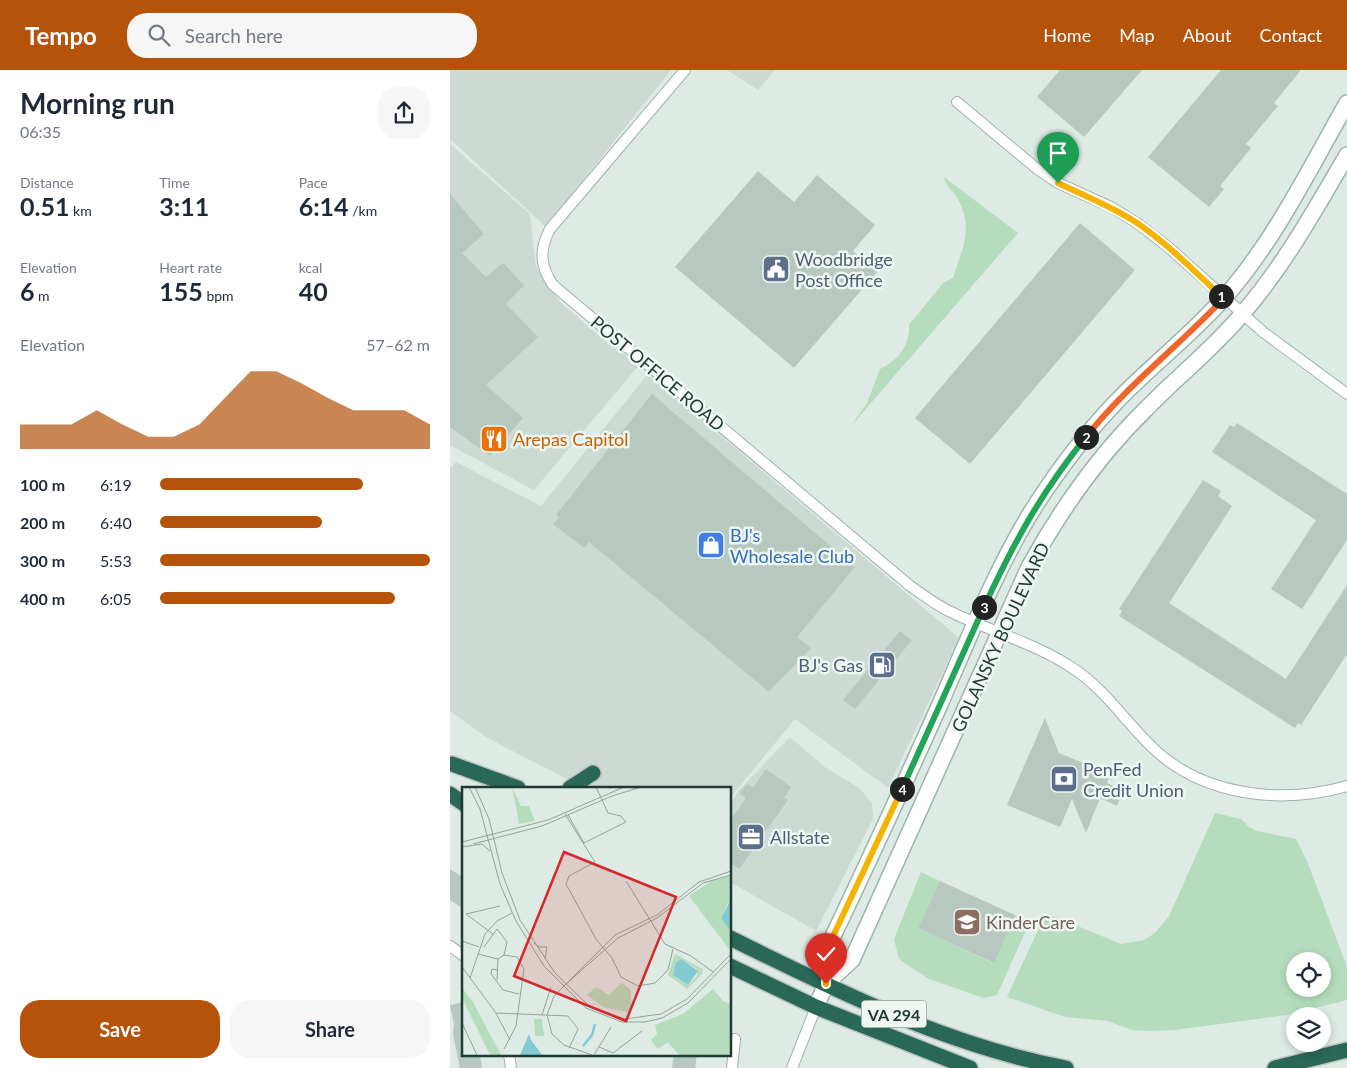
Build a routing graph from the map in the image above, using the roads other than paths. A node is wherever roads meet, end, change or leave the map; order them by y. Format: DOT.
graph roads {
  1 [pos="685,70"];
  2 [pos="958,102"];
  3 [pos="1347,103"];
  4 [pos="1347,155"];
  5 [pos="1224,298"];
  6 [pos="1242,314"];
  7 [pos="1347,394"];
  8 [pos="976,623"];
  9 [pos="1000,633"];
  10 [pos="451,763"];
  11 [pos="1347,786"];
  12 [pos="485,787"];
  13 [pos="515,787"];
  14 [pos="572,787"];
  15 [pos="590,787"];
  16 [pos="450,794"];
  17 [pos="462,803"];
  18 [pos="731,938"];
  19 [pos="450,946"];
  20 [pos="462,955"];
  21 [pos="731,966"];
  22 [pos="826,984"];
  23 [pos="816,1007"];
  24 [pos="736,1039"];
  25 [pos="1347,1050"];
  26 [pos="732,1068"];
  27 [pos="792,1068"];
  28 [pos="970,1068"];
  29 [pos="1066,1068"];
  30 [pos="1275,1068"];
  1 -- 8 [label="street, POST OFFICE ROAD"];
  2 -- 5 [label="street"];
  3 -- 5 [label="street, GOLANSKY BOULEVARD"];
  4 -- 6 [label="street, GOLANSKY BOULEVARD"];
  5 -- 6 [label="street"];
  5 -- 8 [label="street, GOLANSKY BOULEVARD"];
  6 -- 7 [label="street"];
  6 -- 9 [label="street, GOLANSKY BOULEVARD"];
  8 -- 9 [label="street, POST OFFICE ROAD"];
  8 -- 22 [label="street, GOLANSKY BOULEVARD"];
  9 -- 11 [label="street, POST OFFICE ROAD"];
  9 -- 22 [label="street, GOLANSKY BOULEVARD"];
  10 -- 12 [label="highway"];
  10 -- 13 [label="highway"];
  14 -- 15 [label="highway"];
  16 -- 17 [label="highway"];
  18 -- 22 [label="highway, VA 294"];
  19 -- 20 [label="street"];
  21 -- 23 [label="highway, VA 294"];
  22 -- 23 [label="street, GOLANSKY BOULEVARD"];
  22 -- 29 [label="highway, VA 294"];
  23 -- 27 [label="street"];
  23 -- 28 [label="highway, VA 294"];
  24 -- 26 [label="street"];
  25 -- 30 [label="highway"];
}
